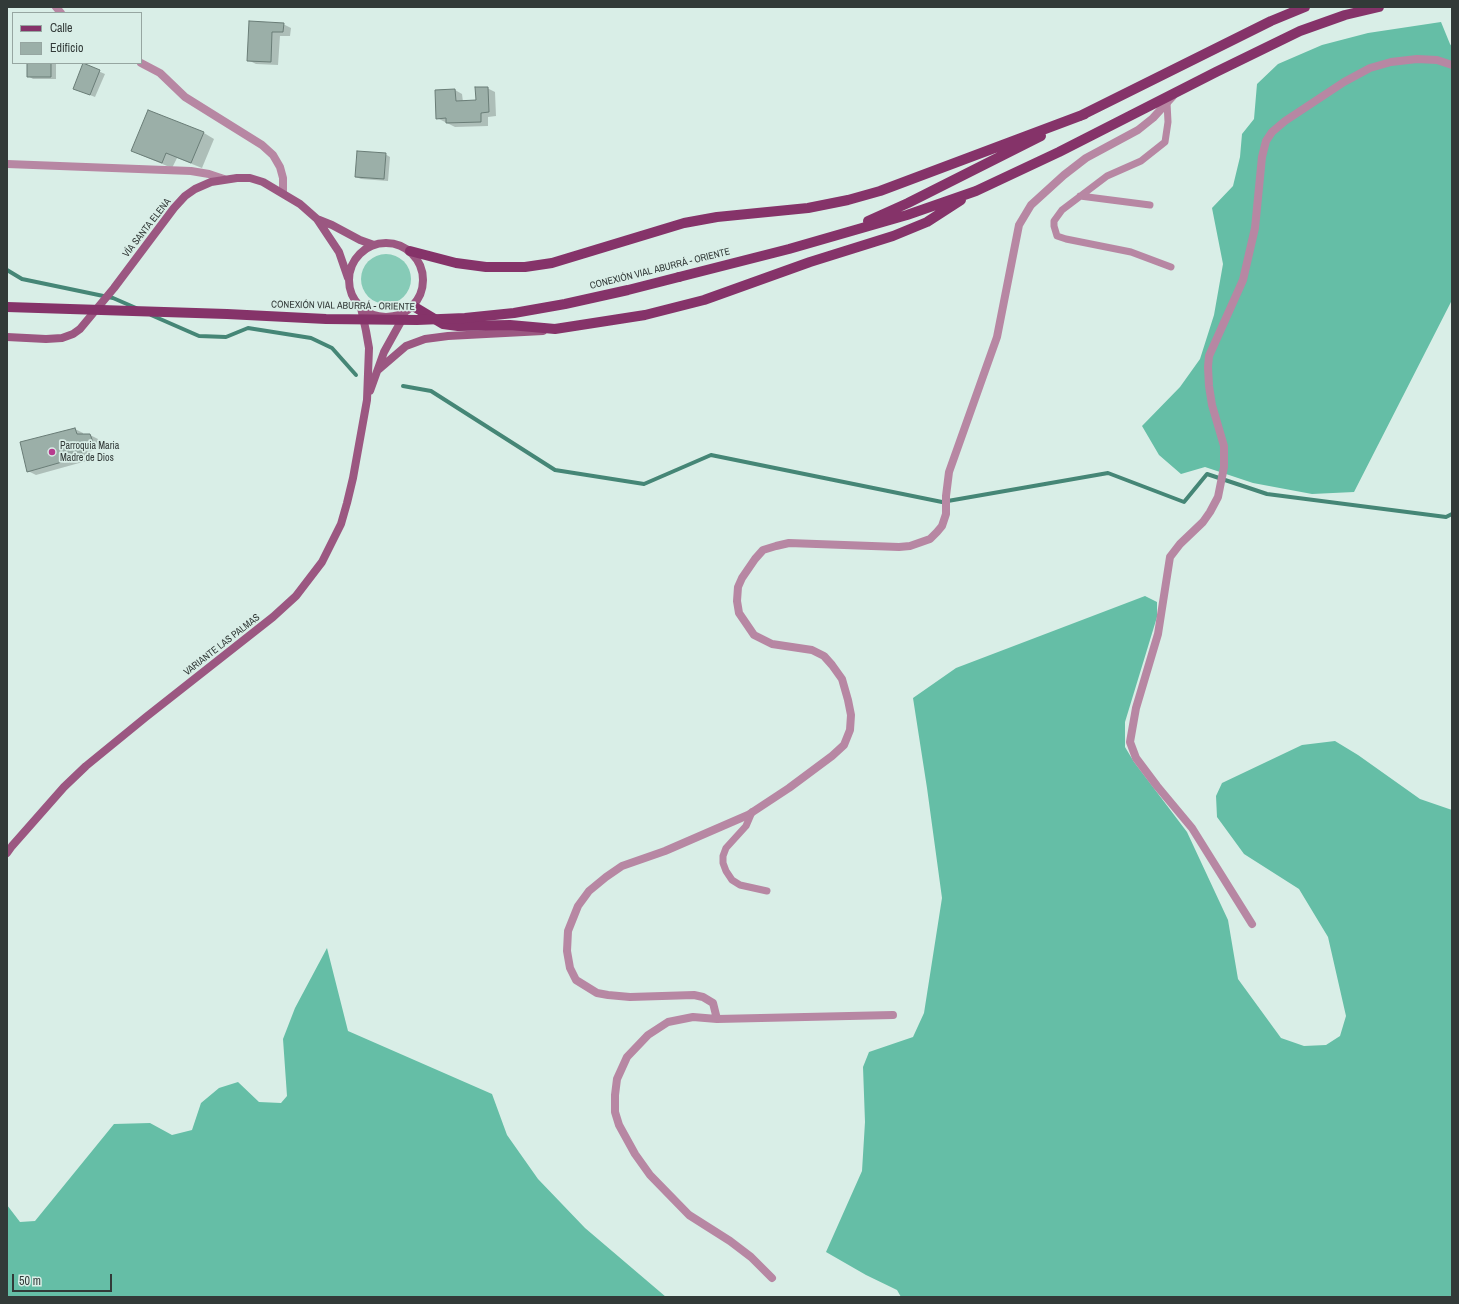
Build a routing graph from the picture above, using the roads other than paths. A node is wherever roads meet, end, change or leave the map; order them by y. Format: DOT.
graph roads {
  1 [pos="1305,7"];
  2 [pos="1379,7"];
  3 [pos="142,64"];
  4 [pos="1452,65"];
  5 [pos="1176,92"];
  6 [pos="1167,103"];
  7 [pos="1085,114"];
  8 [pos="7,164"];
  9 [pos="224,179"];
  10 [pos="976,191"];
  11 [pos="283,193"];
  12 [pos="1080,196"];
  13 [pos="1150,205"];
  14 [pos="317,219"];
  15 [pos="837,235"];
  16 [pos="374,245"];
  17 [pos="410,251"];
  18 [pos="1171,267"];
  19 [pos="348,281"];
  20 [pos="7,307"];
  21 [pos="360,308"];
  22 [pos="410,309"];
  23 [pos="555,329"];
  24 [pos="7,337"];
  25 [pos="378,370"];
  26 [pos="367,400"];
  27 [pos="752,812"];
  28 [pos="7,853"];
  29 [pos="767,891"];
  30 [pos="1252,924"];
  31 [pos="893,1015"];
  32 [pos="717,1019"];
  33 [pos="772,1278"];
  1 -- 7 [label="main road"];
  2 -- 5 [label="main road"];
  3 -- 11 [label="street"];
  4 -- 30 [label="street"];
  5 -- 6 [label="street"];
  5 -- 10 [label="main road"];
  6 -- 12 [label="lane"];
  6 -- 27 [label="street"];
  7 -- 15 [label="main road"];
  7 -- 17 [label="main road"];
  8 -- 9 [label="street"];
  9 -- 11 [label="main road, VÍA SANTA ELENA"];
  9 -- 24 [label="main road, VÍA SANTA ELENA"];
  10 -- 15 [label="main road"];
  10 -- 23 [label="main road"];
  11 -- 14 [label="main road, VÍA SANTA ELENA"];
  12 -- 13 [label="lane"];
  12 -- 18 [label="lane"];
  14 -- 16 [label="main road, VÍA SANTA ELENA"];
  14 -- 19 [label="main road, VÍA SANTA ELENA"];
  15 -- 20 [label="main road, CONEXIÓN VIAL ABURRÁ - ORIENTE, bridge"];
  16 -- 17 [label="main road"];
  16 -- 19 [label="main road"];
  17 -- 22 [label="main road"];
  19 -- 21 [label="main road"];
  21 -- 22 [label="main road"];
  21 -- 26 [label="main road, VARIANTE LAS PALMAS"];
  22 -- 23 [label="main road"];
  22 -- 25 [label="main road, VARIANTE LAS PALMAS"];
  23 -- 25 [label="main road"];
  25 -- 26 [label="main road, VARIANTE LAS PALMAS"];
  26 -- 28 [label="main road, VARIANTE LAS PALMAS"];
  27 -- 29 [label="lane"];
  27 -- 32 [label="street"];
  31 -- 32 [label="street"];
  32 -- 33 [label="street"];
}
